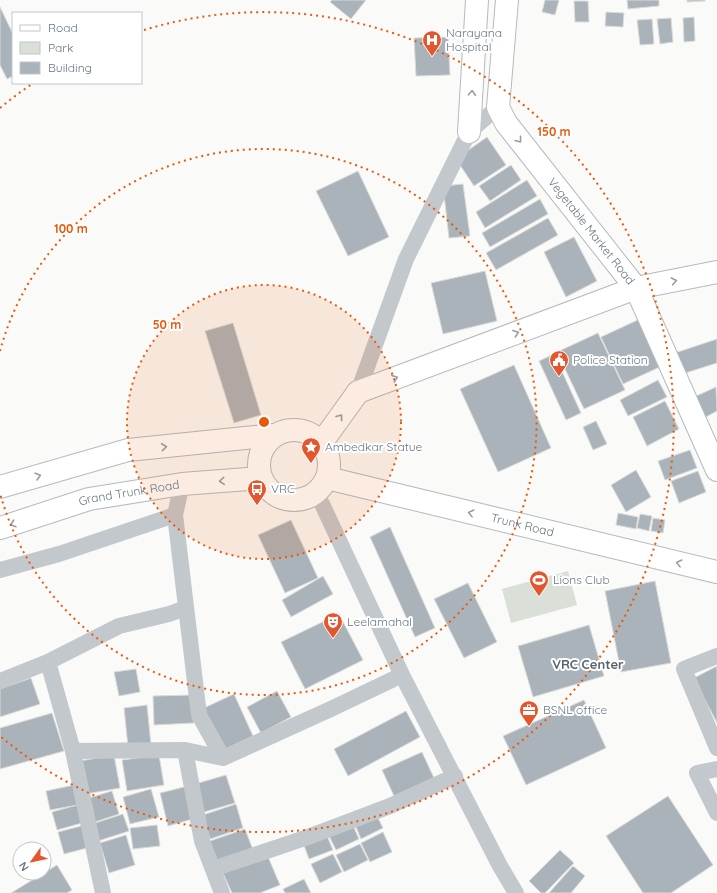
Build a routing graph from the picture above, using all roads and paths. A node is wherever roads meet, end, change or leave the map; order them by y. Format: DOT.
graph roads {
  1 [pos="477,0"];
  2 [pos="507,0"];
  3 [pos="498,107"];
  4 [pos="469,132"];
  5 [pos="717,272"];
  6 [pos="636,288"];
  7 [pos="358,392"];
  8 [pos="274,435"];
  9 [pos="322,442"];
  10 [pos="717,470"];
  11 [pos="261,478"];
  12 [pos="182,484"];
  13 [pos="321,486"];
  14 [pos="0,487"];
  15 [pos="175,515"];
  16 [pos="0,528"];
  17 [pos="0,570"];
  18 [pos="717,572"];
  19 [pos="186,608"];
  20 [pos="717,656"];
  21 [pos="48,662"];
  22 [pos="402,675"];
  23 [pos="0,681"];
  24 [pos="717,748"];
  25 [pos="185,750"];
  26 [pos="73,751"];
  27 [pos="223,758"];
  28 [pos="717,769"];
  29 [pos="455,776"];
  30 [pos="717,814"];
  31 [pos="213,869"];
  32 [pos="103,893"];
  33 [pos="222,893"];
  34 [pos="516,893"];
  4 -- 1 [label="main road, one-way"];
  2 -- 3 [label="main road"];
  3 -- 4 [label="street"];
  3 -- 6 [label="main road, Vegetable Market Road, one-way"];
  4 -- 7 [label="street"];
  6 -- 5 [label="main road, Vegetable Market Road, one-way"];
  7 -- 6 [label="main road, one-way"];
  6 -- 10 [label="main road"];
  9 -- 7 [label="main road, one-way"];
  8 -- 9 [label="main road"];
  8 -- 11 [label="main road"];
  14 -- 8 [label="main road, one-way"];
  9 -- 13 [label="main road"];
  11 -- 12 [label="main road, Grand Trunk Road, one-way"];
  11 -- 13 [label="main road"];
  12 -- 15 [label="street"];
  12 -- 16 [label="main road, Grand Trunk Road, one-way"];
  18 -- 13 [label="main road, Trunk Road, one-way"];
  13 -- 22 [label="street"];
  15 -- 17 [label="street"];
  15 -- 19 [label="street"];
  19 -- 21 [label="street"];
  19 -- 27 [label="street"];
  20 -- 24 [label="street"];
  21 -- 23 [label="street"];
  21 -- 26 [label="street"];
  22 -- 27 [label="street"];
  22 -- 29 [label="street"];
  25 -- 26 [label="street"];
  25 -- 27 [label="street"];
  25 -- 31 [label="street"];
  26 -- 32 [label="street"];
  28 -- 30 [label="street"];
  29 -- 31 [label="street"];
  29 -- 34 [label="street"];
  31 -- 33 [label="street"];
}
